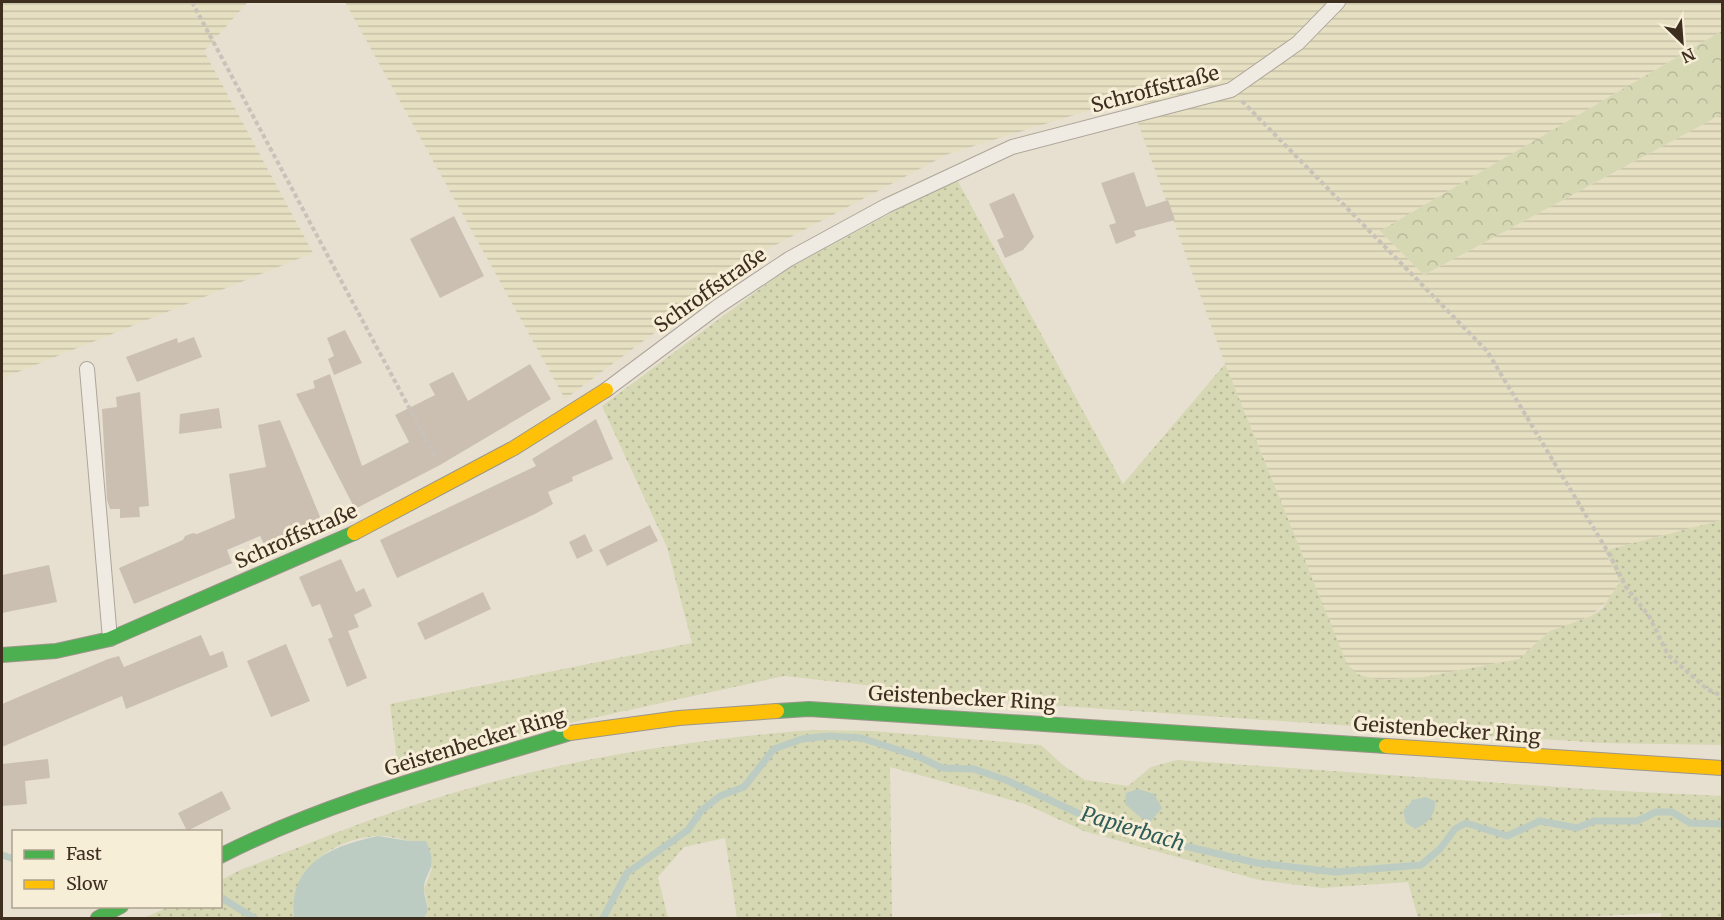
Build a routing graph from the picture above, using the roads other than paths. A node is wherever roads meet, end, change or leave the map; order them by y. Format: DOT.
graph roads {
  1 [pos="1338,2"];
  2 [pos="87,369"];
  3 [pos="606,390"];
  4 [pos="110,639"];
  5 [pos="2,655"];
  6 [pos="1722,768"];
  7 [pos="222,855"];
  8 [pos="117,908"];
  9 [pos="98,918"];
  1 -- 3 [label="lane, Schroffstraße"];
  2 -- 4 [label="lane"];
  3 -- 4 [label="main road, Schroffstraße"];
  4 -- 5 [label="main road, Schroffstraße"];
  6 -- 7 [label="main road, Geistenbecker Ring"];
  8 -- 9 [label="main road"];
}
